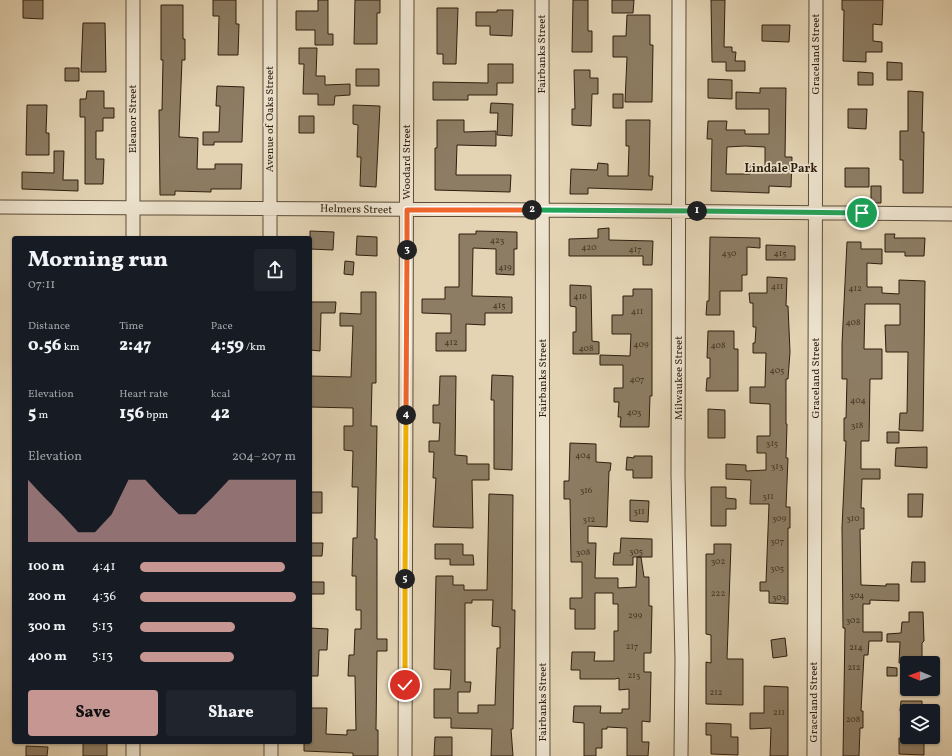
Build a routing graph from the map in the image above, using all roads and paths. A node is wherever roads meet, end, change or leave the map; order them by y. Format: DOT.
graph roads {
  1 [pos="133,0"];
  2 [pos="270,0"];
  3 [pos="407,0"];
  4 [pos="542,0"];
  5 [pos="679,0"];
  6 [pos="816,0"];
  7 [pos="0,208"];
  8 [pos="133,209"];
  9 [pos="270,209"];
  10 [pos="407,210"];
  11 [pos="542,210"];
  12 [pos="679,211"];
  13 [pos="816,212"];
  14 [pos="952,214"];
  15 [pos="133,236"];
  16 [pos="270,236"];
  17 [pos="133,744"];
  18 [pos="271,744"];
  19 [pos="133,756"];
  20 [pos="271,756"];
  21 [pos="404,756"];
  22 [pos="543,756"];
  23 [pos="681,756"];
  24 [pos="814,756"];
  1 -- 8 [label="street, Eleanor Street"];
  2 -- 9 [label="street, Avenue of Oaks Street"];
  3 -- 10 [label="street, Woodard Street"];
  4 -- 11 [label="street, Fairbanks Street"];
  5 -- 12 [label="street, Milwaukee Street"];
  6 -- 13 [label="street, Graceland Street"];
  7 -- 8 [label="street, Helmers Street"];
  8 -- 9 [label="street, Helmers Street"];
  8 -- 15 [label="street, Eleanor Street"];
  9 -- 10 [label="street, Helmers Street"];
  9 -- 16 [label="street, Avenue of Oaks Street"];
  10 -- 11 [label="street, Helmers Street"];
  10 -- 21 [label="street, Woodard Street"];
  11 -- 12 [label="street, Helmers Street"];
  11 -- 22 [label="street, Fairbanks Street"];
  12 -- 13 [label="street, Helmers Street"];
  12 -- 23 [label="street, Milwaukee Street"];
  13 -- 14 [label="street, Helmers Street"];
  13 -- 24 [label="street, Graceland Street"];
  17 -- 19 [label="street"];
  18 -- 20 [label="street"];
}
